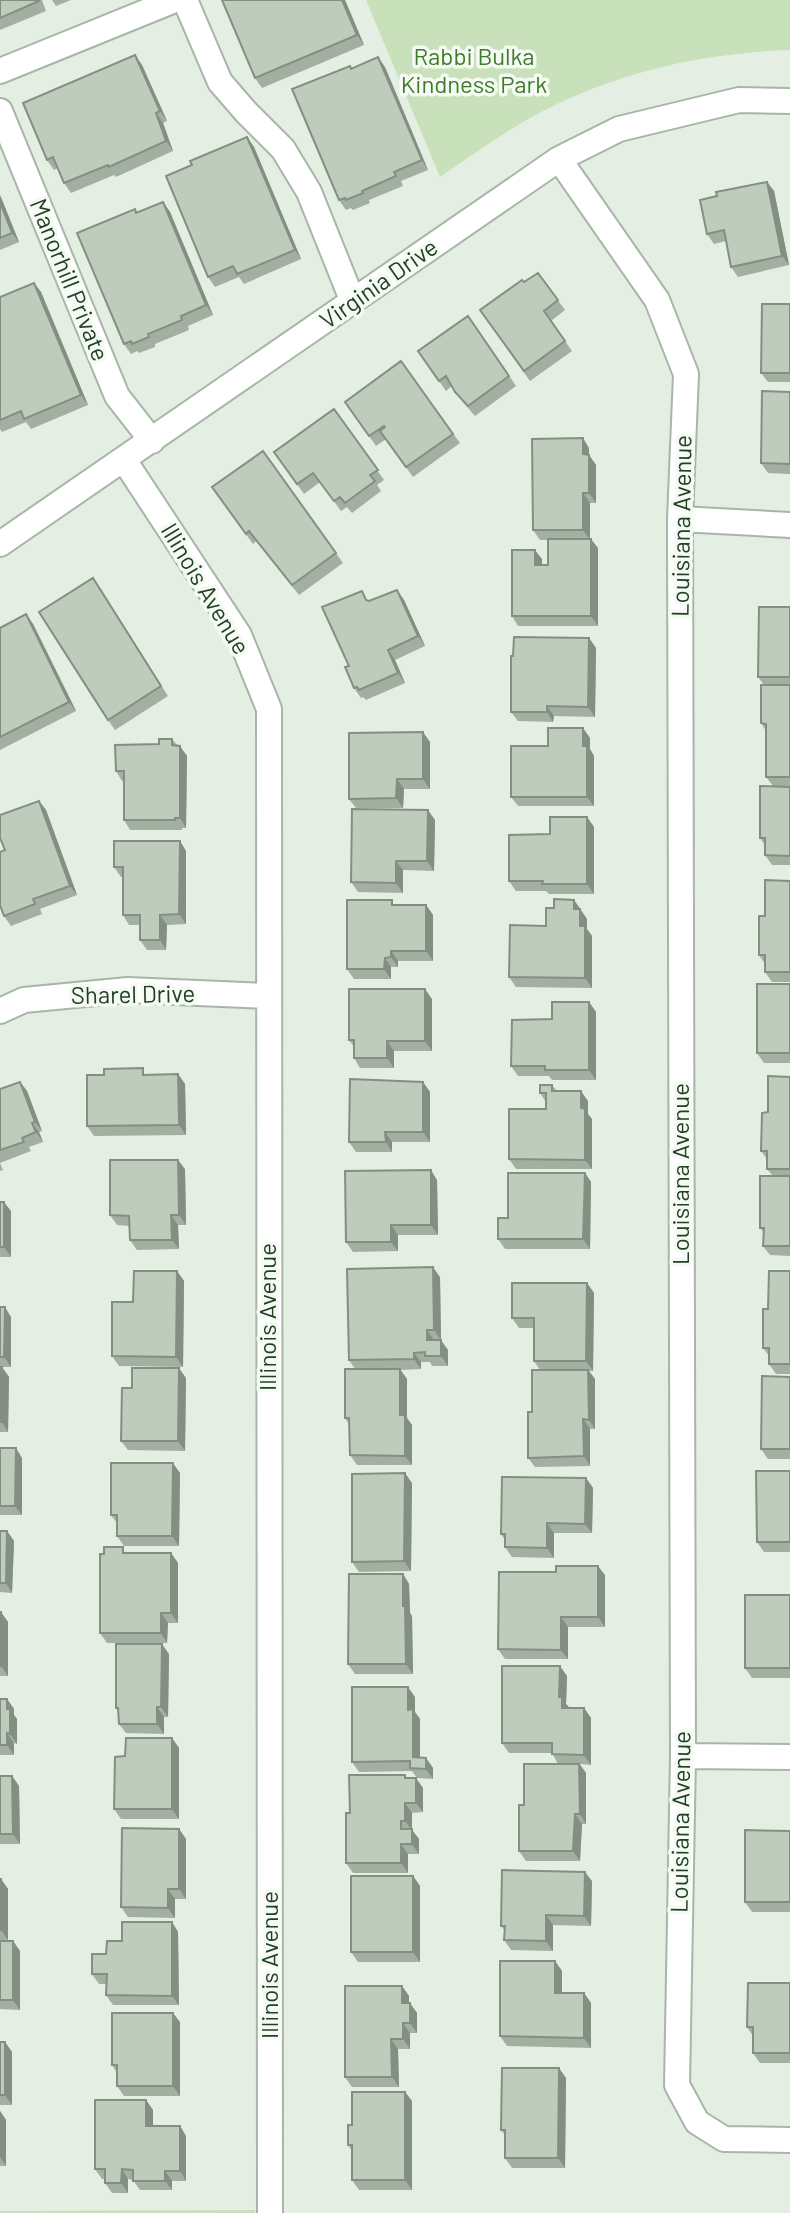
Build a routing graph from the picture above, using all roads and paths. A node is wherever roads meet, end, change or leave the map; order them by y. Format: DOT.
graph roads {
  1 [pos="175,0"];
  2 [pos="185,0"];
  3 [pos="0,71"];
  4 [pos="790,101"];
  5 [pos="0,111"];
  6 [pos="559,159"];
  7 [pos="353,302"];
  8 [pos="152,441"];
  9 [pos="124,460"];
  10 [pos="680,519"];
  11 [pos="790,525"];
  12 [pos="0,544"];
  13 [pos="268,996"];
  14 [pos="0,1011"];
  15 [pos="683,1756"];
  16 [pos="790,1757"];
  17 [pos="790,2140"];
  18 [pos="270,2213"];
  1 -- 3 [label="street"];
  2 -- 7 [label="street"];
  4 -- 6 [label="street, Virginia Drive"];
  5 -- 8 [label="street, Manorhill Private"];
  6 -- 7 [label="street, Virginia Drive"];
  6 -- 10 [label="street, Louisiana Avenue"];
  7 -- 8 [label="street, Virginia Drive"];
  8 -- 9 [label="street, Virginia Drive"];
  9 -- 12 [label="street, Virginia Drive"];
  9 -- 13 [label="street, Illinois Avenue"];
  10 -- 11 [label="street"];
  10 -- 15 [label="street, Louisiana Avenue"];
  13 -- 14 [label="street, Sharel Drive"];
  13 -- 18 [label="street, Illinois Avenue"];
  15 -- 16 [label="street"];
  15 -- 17 [label="street, Louisiana Avenue"];
}
